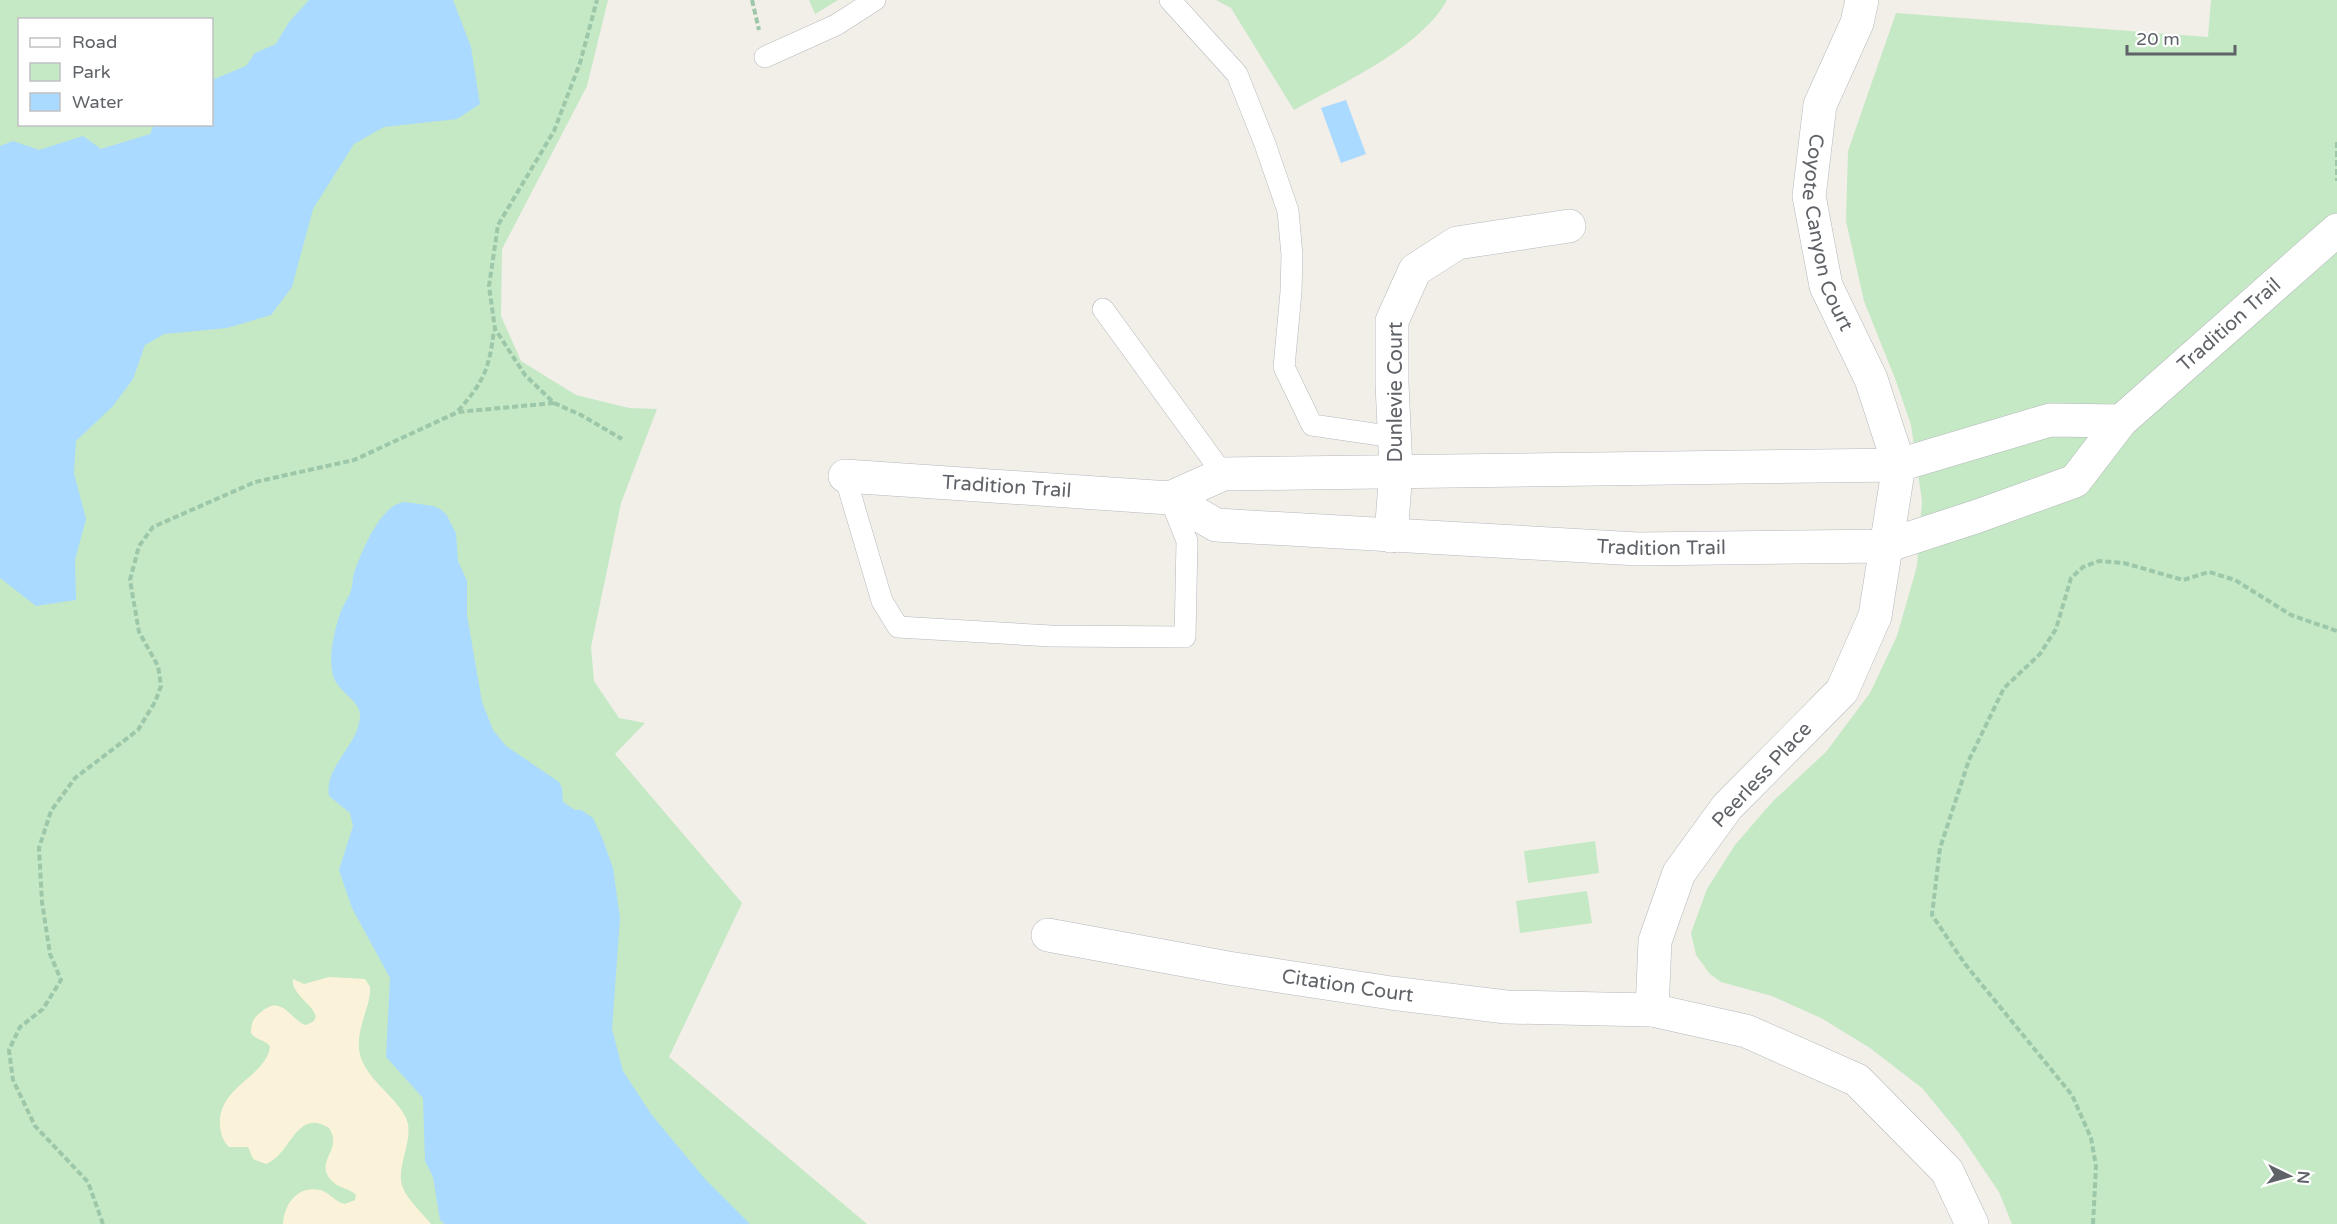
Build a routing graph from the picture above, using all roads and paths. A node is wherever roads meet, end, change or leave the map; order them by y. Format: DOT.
graph roads {
  1 [pos="597,0"];
  2 [pos="875,0"];
  3 [pos="1170,0"];
  4 [pos="1862,0"];
  5 [pos="765,57"];
  6 [pos="2337,142"];
  7 [pos="2337,181"];
  8 [pos="1569,226"];
  9 [pos="2337,230"];
  10 [pos="1103,309"];
  11 [pos="495,329"];
  12 [pos="554,403"];
  13 [pos="458,412"];
  14 [pos="2121,422"];
  15 [pos="1394,436"];
  16 [pos="622,439"];
  17 [pos="1899,465"];
  18 [pos="1396,470"];
  19 [pos="1223,474"];
  20 [pos="845,476"];
  21 [pos="1170,498"];
  22 [pos="1391,536"];
  23 [pos="1886,546"];
  24 [pos="2337,631"];
  25 [pos="1048,935"];
  26 [pos="1652,1010"];
  27 [pos="103,1224"];
  28 [pos="1972,1224"];
  29 [pos="2093,1224"];
  1 -- 11 [label="path"];
  2 -- 5 [label="lane"];
  3 -- 15 [label="lane"];
  4 -- 17 [label="street, Coyote Canyon Court"];
  6 -- 7 [label="path"];
  8 -- 15 [label="street, Dunlevie Court"];
  9 -- 14 [label="street, Tradition Trail"];
  10 -- 19 [label="lane"];
  11 -- 12 [label="path"];
  11 -- 13 [label="path"];
  12 -- 13 [label="path"];
  12 -- 16 [label="path"];
  13 -- 27 [label="path"];
  14 -- 17 [label="street, Tradition Trail"];
  14 -- 23 [label="street, Tradition Trail"];
  15 -- 18 [label="street, Dunlevie Court"];
  17 -- 18 [label="street, Tradition Trail"];
  17 -- 23 [label="street, Peerless Place"];
  18 -- 19 [label="street, Tradition Trail"];
  18 -- 22 [label="street, Dunlevie Court"];
  19 -- 21 [label="street, Tradition Trail"];
  20 -- 21 [label="street, Tradition Trail"];
  20 -- 21 [label="lane"];
  21 -- 22 [label="street, Tradition Trail"];
  22 -- 23 [label="street, Tradition Trail"];
  23 -- 26 [label="street, Peerless Place"];
  24 -- 29 [label="path"];
  25 -- 26 [label="street, Citation Court"];
  26 -- 28 [label="street"];
}
